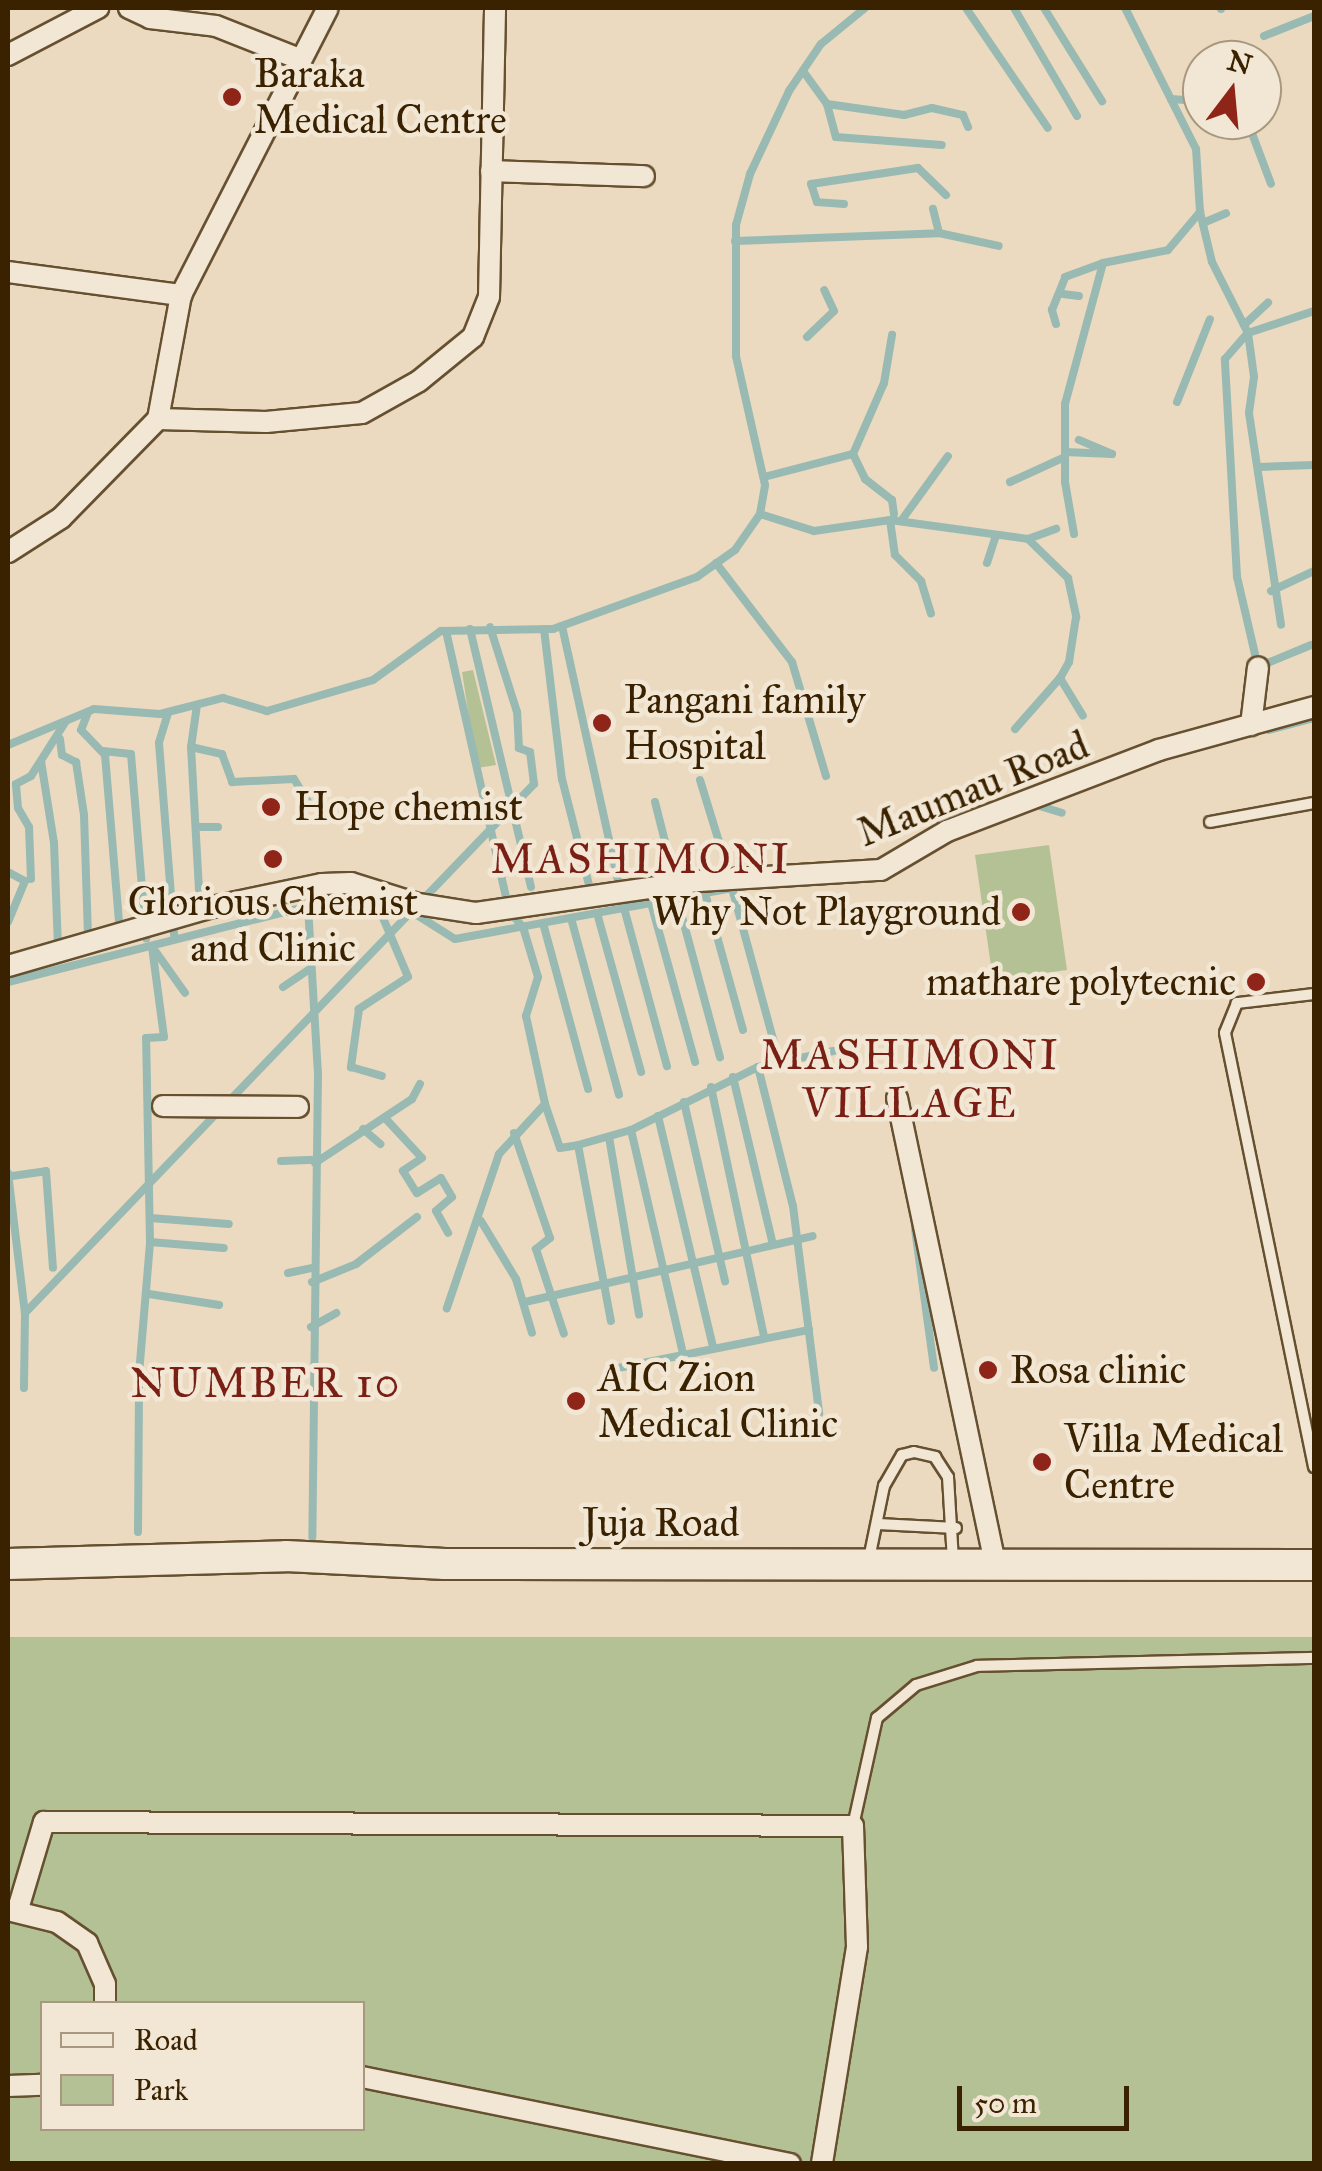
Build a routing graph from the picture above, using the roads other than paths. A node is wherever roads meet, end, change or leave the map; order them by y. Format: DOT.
graph roads {
  1 [pos="98,8"];
  2 [pos="129,8"];
  3 [pos="328,8"];
  4 [pos="495,8"];
  5 [pos="8,55"];
  6 [pos="297,58"];
  7 [pos="491,171"];
  8 [pos="644,176"];
  9 [pos="8,272"];
  10 [pos="181,295"];
  11 [pos="158,418"];
  12 [pos="8,552"];
  13 [pos="1258,667"];
  14 [pos="1314,707"];
  15 [pos="1251,725"];
  16 [pos="1314,803"];
  17 [pos="1210,822"];
  18 [pos="8,966"];
  19 [pos="1314,994"];
  20 [pos="897,1098"];
  21 [pos="163,1106"];
  22 [pos="298,1106"];
  23 [pos="1314,1467"];
  24 [pos="878,1524"];
  25 [pos="956,1528"];
  26 [pos="8,1564"];
  27 [pos="867,1564"];
  28 [pos="953,1564"];
  29 [pos="995,1564"];
  30 [pos="1314,1565"];
  31 [pos="1314,1658"];
  32 [pos="853,1826"];
  33 [pos="13,1910"];
  34 [pos="105,2001"];
  35 [pos="365,2078"];
  36 [pos="40,2085"];
  37 [pos="8,2086"];
  38 [pos="790,2164"];
  39 [pos="822,2164"];
  1 -- 5 [label="street"];
  2 -- 6 [label="street"];
  3 -- 6 [label="street"];
  4 -- 7 [label="street"];
  6 -- 10 [label="street"];
  7 -- 8 [label="street"];
  7 -- 11 [label="street"];
  9 -- 10 [label="street"];
  10 -- 11 [label="street"];
  11 -- 12 [label="street"];
  13 -- 15 [label="street"];
  14 -- 15 [label="street, Maumau Road"];
  15 -- 18 [label="street, Maumau Road"];
  16 -- 17 [label="lane"];
  19 -- 23 [label="lane"];
  20 -- 29 [label="street"];
  21 -- 22 [label="street"];
  24 -- 25 [label="lane"];
  24 -- 25 [label="lane"];
  24 -- 27 [label="lane"];
  25 -- 28 [label="lane"];
  26 -- 27 [label="main road, Juja Road"];
  27 -- 28 [label="main road, Juja Road"];
  28 -- 29 [label="main road, Juja Road"];
  29 -- 30 [label="main road, Juja Road"];
  31 -- 32 [label="lane"];
  32 -- 33 [label="street"];
  32 -- 39 [label="street"];
  33 -- 34 [label="street"];
  35 -- 38 [label="street"];
  36 -- 37 [label="street"];
}
